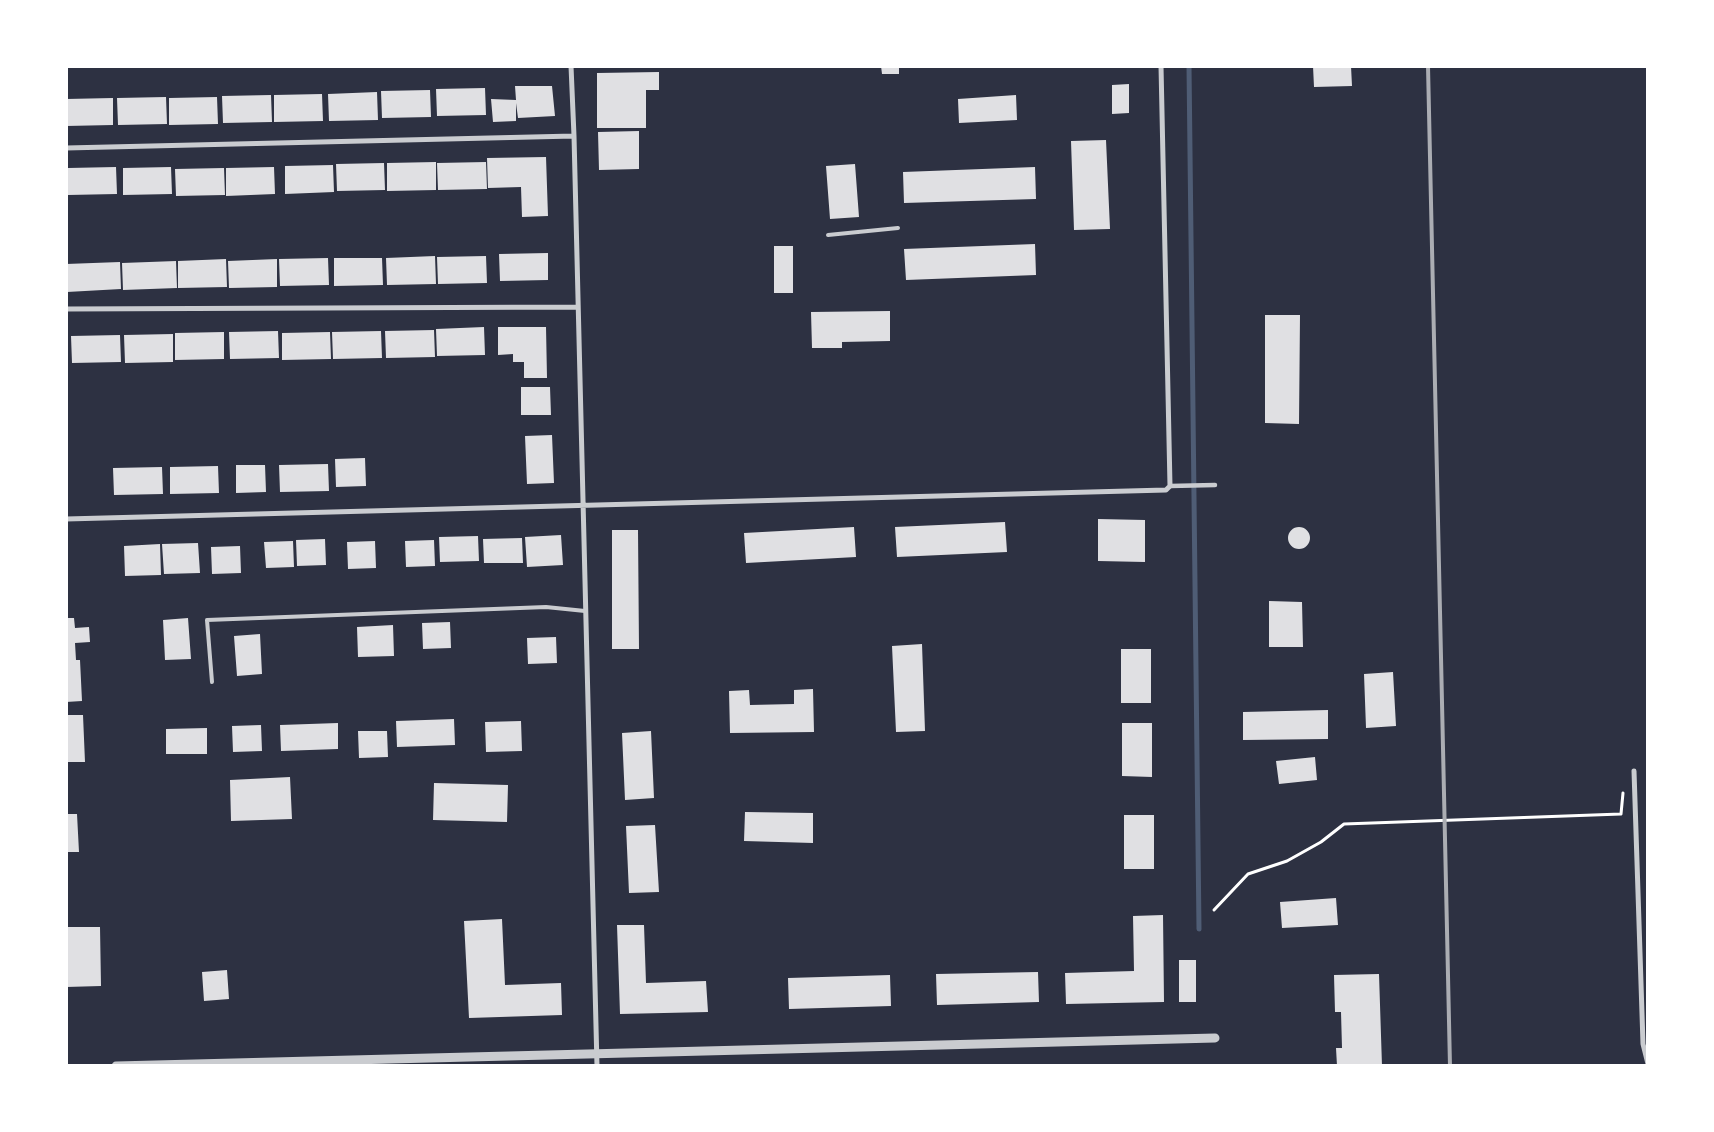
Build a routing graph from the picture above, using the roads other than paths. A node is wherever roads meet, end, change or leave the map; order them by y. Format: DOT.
graph roads {
  1 [pos="571,66"];
  2 [pos="1161,66"];
  3 [pos="574,136"];
  4 [pos="66,148"];
  5 [pos="898,228"];
  6 [pos="828,235"];
  7 [pos="578,307"];
  8 [pos="66,309"];
  9 [pos="1215,485"];
  10 [pos="1170,486"];
  11 [pos="582,505"];
  12 [pos="66,519"];
  13 [pos="585,611"];
  14 [pos="212,682"];
  15 [pos="1634,771"];
  16 [pos="1215,1038"];
  17 [pos="596,1054"];
  18 [pos="1648,1064"];
  19 [pos="116,1066"];
  20 [pos="597,1066"];
  1 -- 3 [label="street"];
  2 -- 10 [label="street"];
  3 -- 4 [label="street"];
  3 -- 7 [label="street"];
  5 -- 6 [label="lane"];
  7 -- 8 [label="street"];
  7 -- 11 [label="street"];
  9 -- 10 [label="street"];
  10 -- 11 [label="street"];
  11 -- 12 [label="street"];
  11 -- 13 [label="street"];
  13 -- 14 [label="lane"];
  13 -- 17 [label="street"];
  15 -- 18 [label="street"];
  16 -- 17 [label="street"];
  17 -- 19 [label="street"];
  17 -- 20 [label="street"];
}
